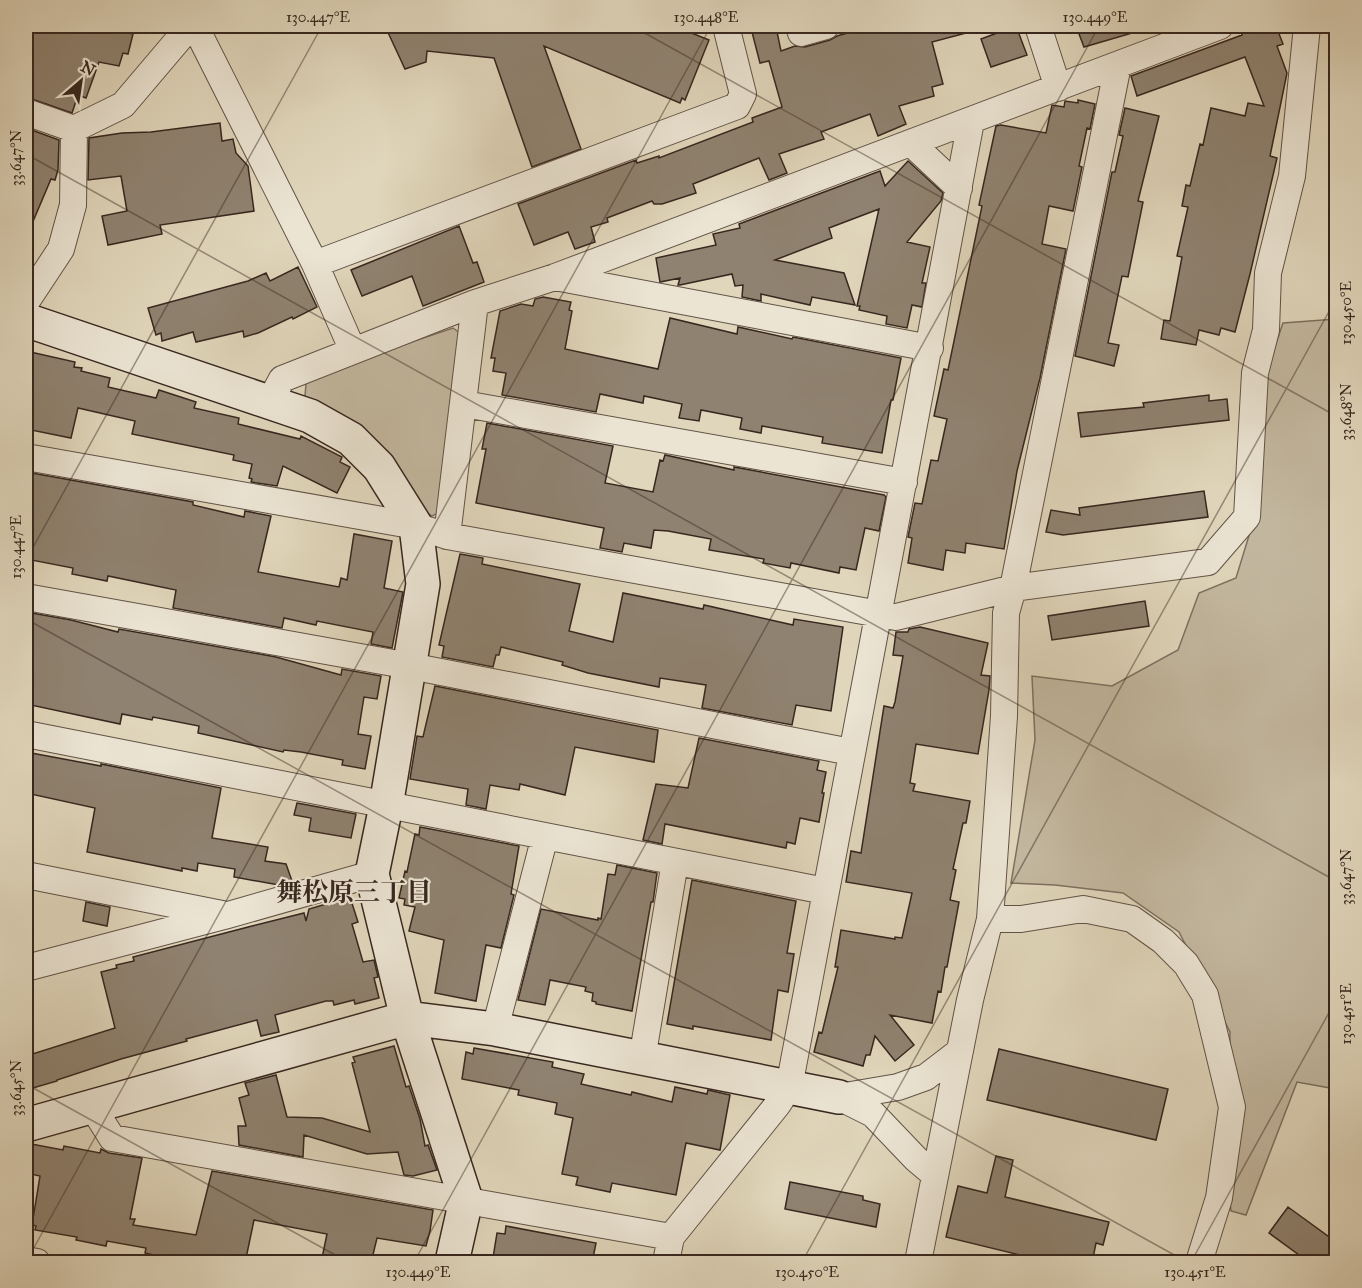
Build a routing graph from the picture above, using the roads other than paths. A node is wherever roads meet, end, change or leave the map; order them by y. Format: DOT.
graph roads {
  1 [pos="190,26"];
  2 [pos="195,26"];
  3 [pos="726,26"];
  4 [pos="799,26"];
  5 [pos="825,26"];
  6 [pos="1038,26"];
  7 [pos="1220,26"];
  8 [pos="1307,26"];
  9 [pos="1118,65"];
  10 [pos="1058,88"];
  11 [pos="26,112"];
  12 [pos="971,121"];
  13 [pos="74,129"];
  14 [pos="911,143"];
  15 [pos="959,188"];
  16 [pos="315,264"];
  17 [pos="555,277"];
  18 [pos="26,302"];
  19 [pos="475,303"];
  20 [pos="26,320"];
  21 [pos="930,348"];
  22 [pos="352,351"];
  23 [pos="269,403"];
  24 [pos="464,404"];
  25 [pos="26,457"];
  26 [pos="904,482"];
  27 [pos="416,526"];
  28 [pos="447,536"];
  29 [pos="1013,588"];
  30 [pos="26,597"];
  31 [pos="879,615"];
  32 [pos="410,666"];
  33 [pos="26,735"];
  34 [pos="851,752"];
  35 [pos="386,806"];
  36 [pos="545,836"];
  37 [pos="675,862"];
  38 [pos="372,874"];
  39 [pos="26,875"];
  40 [pos="825,891"];
  41 [pos="228,915"];
  42 [pos="990,919"];
  43 [pos="26,968"];
  44 [pos="407,1018"];
  45 [pos="495,1029"];
  46 [pos="960,1051"];
  47 [pos="642,1059"];
  48 [pos="789,1087"];
  49 [pos="839,1097"];
  50 [pos="92,1106"];
  51 [pos="26,1125"];
  52 [pos="935,1175"];
  53 [pos="466,1200"];
  54 [pos="671,1237"];
  55 [pos="26,1260"];
  56 [pos="37,1263"];
  57 [pos="452,1263"];
  58 [pos="666,1263"];
  59 [pos="918,1263"];
  60 [pos="1199,1263"];
  1 -- 13 [label="street"];
  2 -- 16 [label="street"];
  3 -- 16 [label="street"];
  4 -- 5 [label="street"];
  6 -- 10 [label="street"];
  7 -- 9 [label="street"];
  8 -- 29 [label="street"];
  9 -- 10 [label="street"];
  9 -- 29 [label="street"];
  10 -- 12 [label="street"];
  11 -- 13 [label="street"];
  12 -- 14 [label="street"];
  12 -- 15 [label="street"];
  13 -- 18 [label="street"];
  14 -- 15 [label="street"];
  14 -- 17 [label="street"];
  15 -- 21 [label="street"];
  16 -- 22 [label="street"];
  17 -- 19 [label="street"];
  17 -- 21 [label="street"];
  19 -- 22 [label="street"];
  19 -- 24 [label="street"];
  20 -- 23 [label="street"];
  21 -- 26 [label="street"];
  22 -- 23 [label="street"];
  23 -- 27 [label="street"];
  24 -- 26 [label="street"];
  24 -- 28 [label="street"];
  25 -- 27 [label="street"];
  26 -- 31 [label="street"];
  27 -- 28 [label="street"];
  27 -- 32 [label="street"];
  28 -- 31 [label="street"];
  29 -- 31 [label="street"];
  29 -- 42 [label="street"];
  30 -- 32 [label="street"];
  31 -- 34 [label="street"];
  32 -- 34 [label="street"];
  32 -- 35 [label="street"];
  33 -- 35 [label="street"];
  34 -- 40 [label="street"];
  35 -- 36 [label="street"];
  35 -- 38 [label="street"];
  36 -- 37 [label="street"];
  36 -- 45 [label="street"];
  37 -- 40 [label="street"];
  37 -- 47 [label="street"];
  38 -- 41 [label="street"];
  38 -- 44 [label="street"];
  39 -- 41 [label="street"];
  40 -- 48 [label="street"];
  41 -- 43 [label="street"];
  42 -- 46 [label="street"];
  42 -- 60 [label="street"];
  44 -- 45 [label="street"];
  44 -- 50 [label="street"];
  44 -- 53 [label="street"];
  45 -- 47 [label="street"];
  46 -- 49 [label="street"];
  46 -- 52 [label="street"];
  47 -- 48 [label="street"];
  48 -- 49 [label="street"];
  48 -- 54 [label="street"];
  49 -- 52 [label="street"];
  50 -- 51 [label="street"];
  50 -- 53 [label="street"];
  52 -- 59 [label="street"];
  53 -- 54 [label="street"];
  53 -- 57 [label="street"];
  54 -- 58 [label="street"];
  55 -- 56 [label="street"];
}
